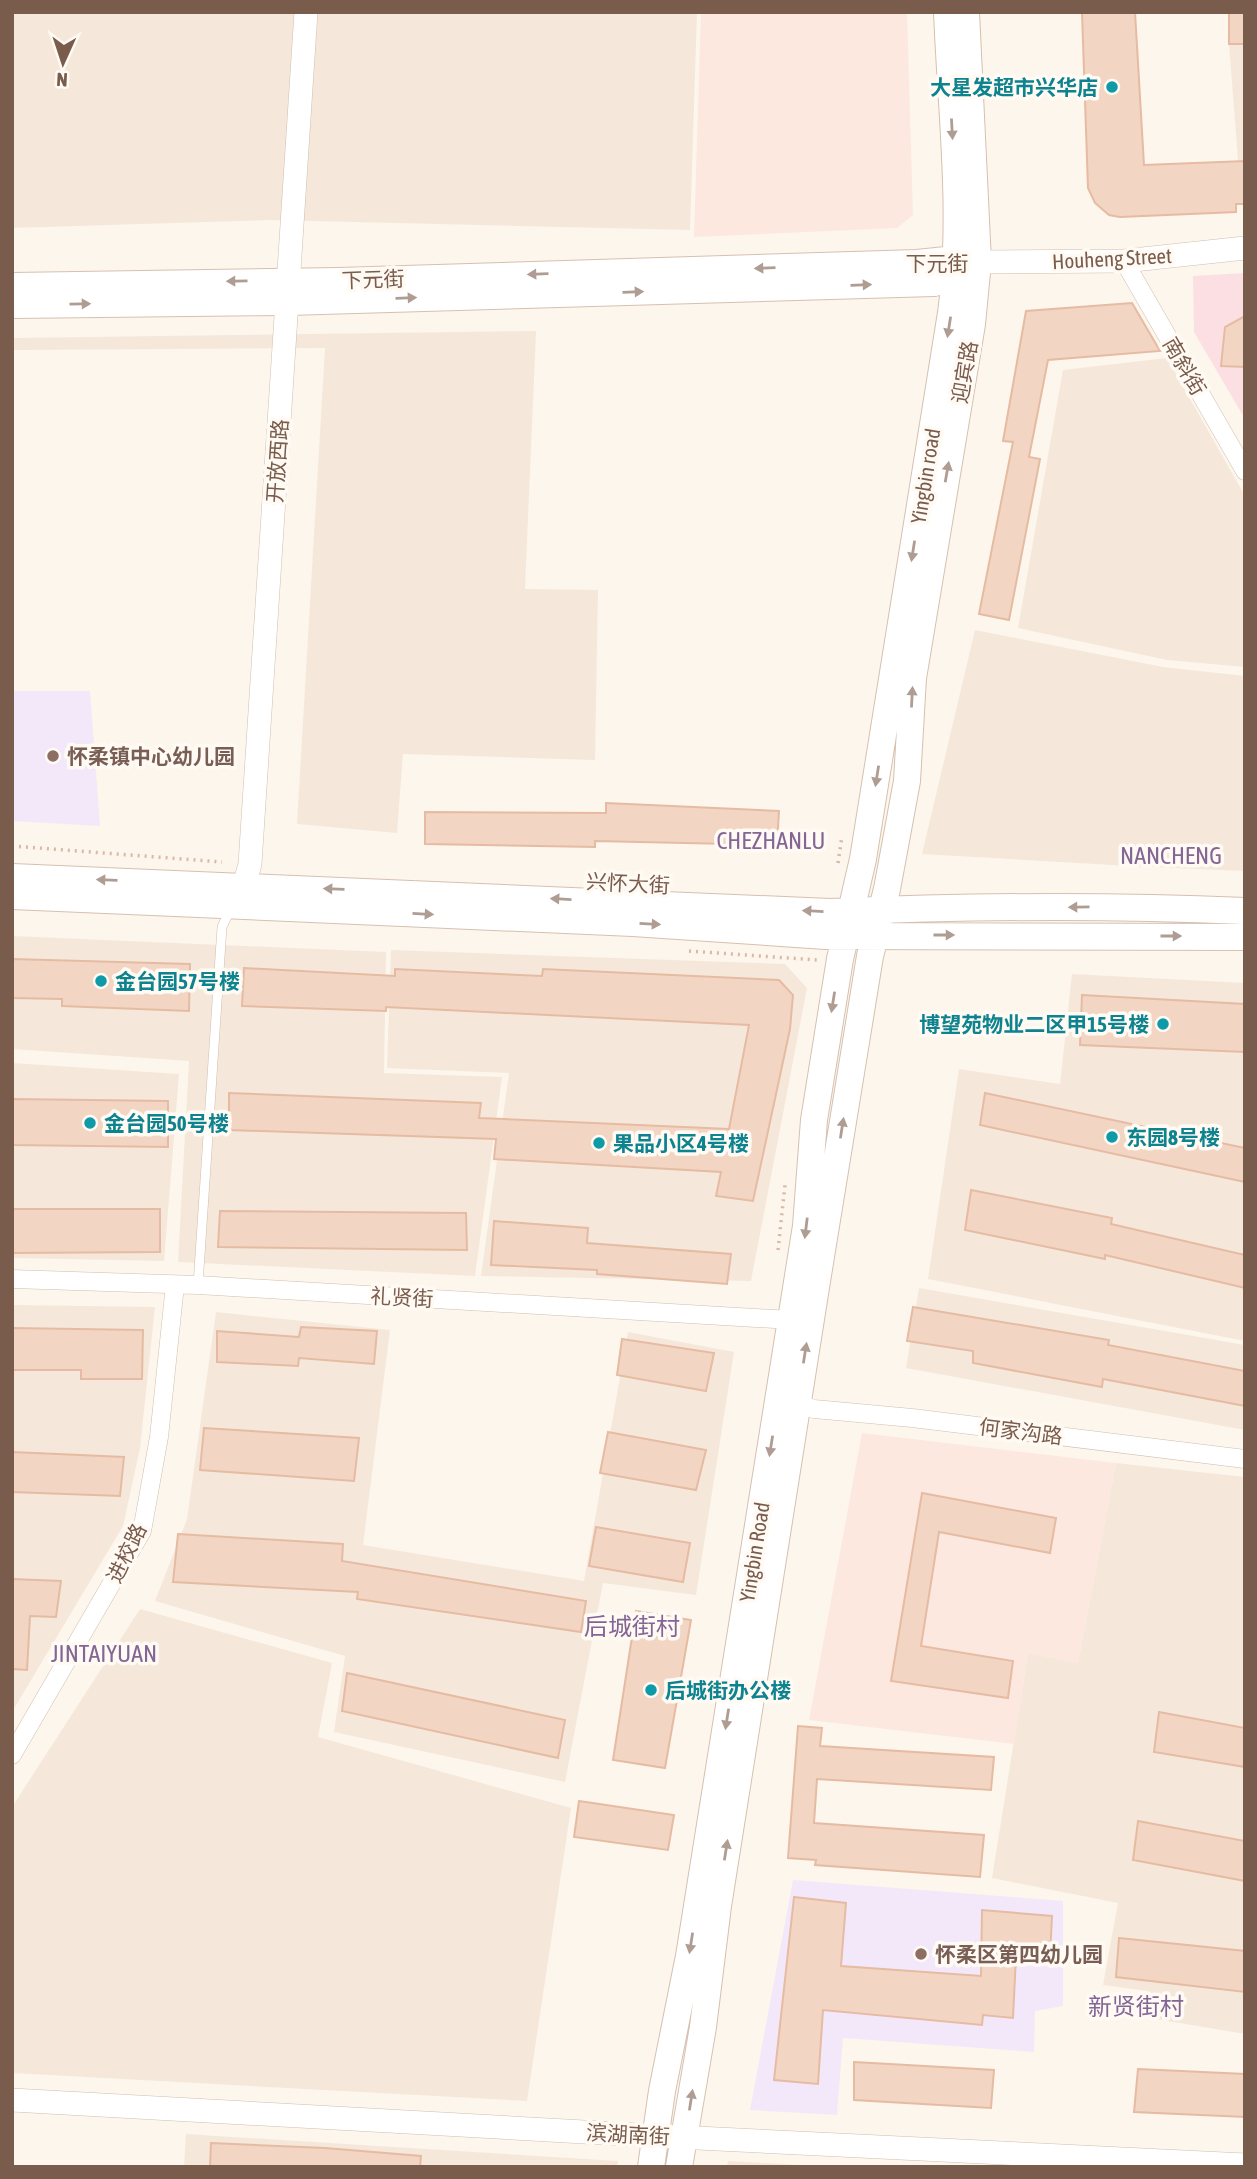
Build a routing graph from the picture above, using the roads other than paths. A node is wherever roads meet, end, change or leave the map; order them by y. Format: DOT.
graph roads {
  1 [pos="306,12"];
  2 [pos="947,12"];
  3 [pos="966,12"];
  4 [pos="1245,248"];
  5 [pos="1124,261"];
  6 [pos="963,266"];
  7 [pos="12,286"];
  8 [pos="289,291"];
  9 [pos="12,305"];
  10 [pos="1245,471"];
  11 [pos="12,877"];
  12 [pos="242,885"];
  13 [pos="12,896"];
  14 [pos="881,909"];
  15 [pos="1245,911"];
  16 [pos="850,923"];
  17 [pos="875,935"];
  18 [pos="1245,937"];
  19 [pos="12,1279"];
  20 [pos="175,1284"];
  21 [pos="198,1285"];
  22 [pos="791,1320"];
  23 [pos="797,1404"];
  24 [pos="1245,1459"];
  25 [pos="12,1755"];
  26 [pos="12,2099"];
  27 [pos="656,2136"];
  28 [pos="685,2137"];
  29 [pos="1245,2165"];
  30 [pos="651,2167"];
  31 [pos="679,2167"];
  1 -- 8 [label="street, 开放西路"];
  2 -- 6 [label="main road, Yingbin road, one-way"];
  3 -- 6 [label="main road, 迎宾路"];
  4 -- 5 [label="street, Houheng Street"];
  5 -- 6 [label="street, Houheng Street"];
  5 -- 10 [label="street, 南斜街"];
  6 -- 8 [label="main road, 下元街"];
  14 -- 6 [label="main road, 迎宾路, one-way"];
  6 -- 16 [label="main road, Yingbin road, one-way"];
  8 -- 7 [label="main road, 下元街, one-way"];
  9 -- 8 [label="main road, 下元街, one-way"];
  8 -- 12 [label="street, 开放西路"];
  12 -- 11 [label="main road, 兴怀大街, one-way"];
  12 -- 13 [label="main road, 兴怀大街"];
  12 -- 16 [label="main road, 兴怀大街"];
  12 -- 21 [label="lane"];
  15 -- 14 [label="main road, 兴怀大街, one-way"];
  14 -- 16 [label="main road, 兴怀大街"];
  14 -- 17 [label="main road, 迎宾路"];
  16 -- 17 [label="main road, 兴怀大街"];
  16 -- 22 [label="main road, Yingbin Road, one-way"];
  17 -- 18 [label="main road, 兴怀大街, one-way"];
  23 -- 17 [label="main road, Yingbin Road, one-way"];
  19 -- 20 [label="street, 礼贤街"];
  20 -- 21 [label="street, 礼贤街"];
  20 -- 25 [label="street, 进校路"];
  21 -- 22 [label="street, 礼贤街"];
  22 -- 27 [label="main road, Yingbin Road, one-way"];
  23 -- 24 [label="street, 何家沟路"];
  28 -- 23 [label="main road, Yingbin Road, one-way"];
  26 -- 27 [label="street, 滨湖南街"];
  27 -- 28 [label="street, 滨湖南街"];
  27 -- 30 [label="main road, Yingbin Road"];
  28 -- 29 [label="street, 滨湖南街"];
  28 -- 31 [label="main road, Yingbin Road"];
}
